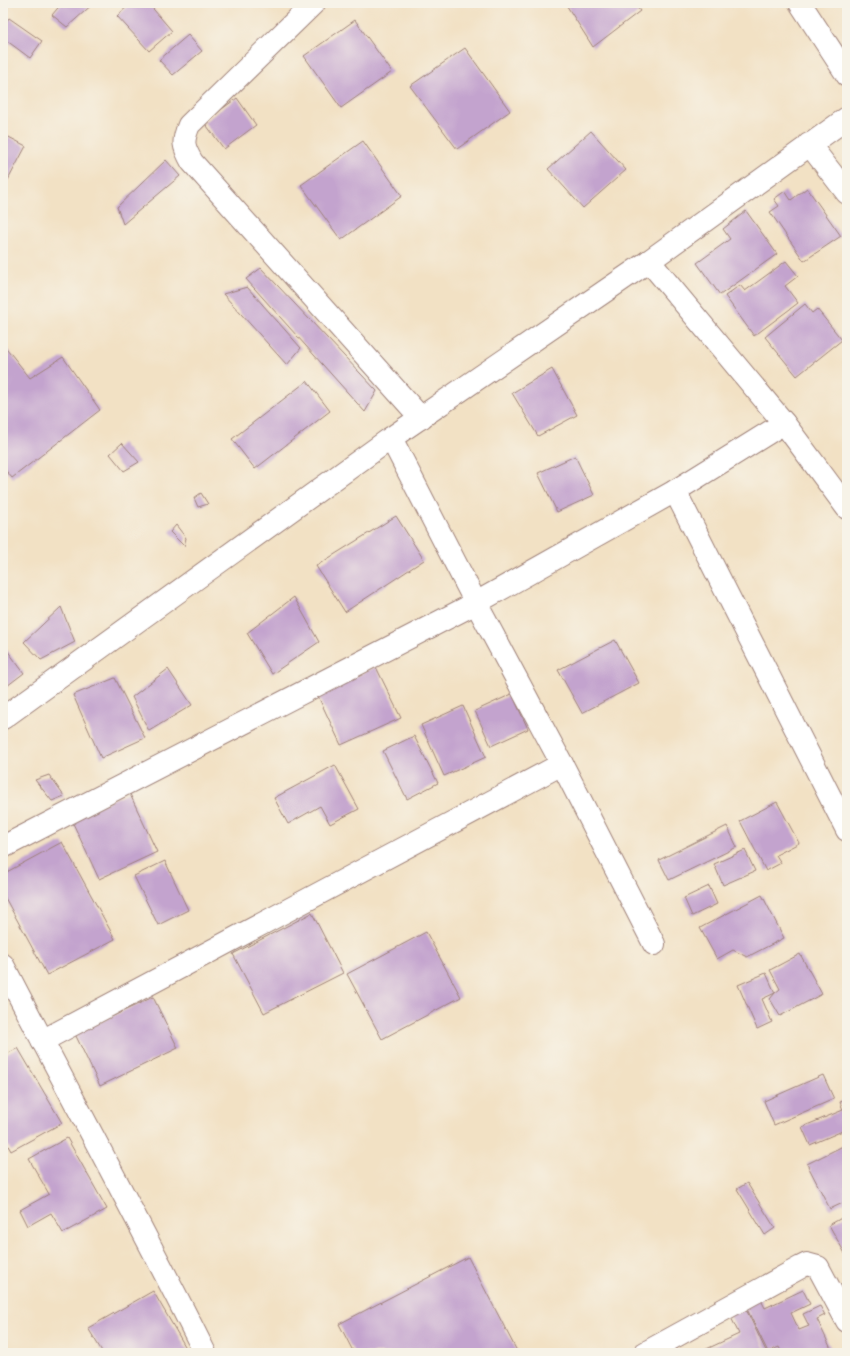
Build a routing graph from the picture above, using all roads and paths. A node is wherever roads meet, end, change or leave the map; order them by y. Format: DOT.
graph roads {
  1 [pos="314,3"];
  2 [pos="800,3"];
  3 [pos="847,75"];
  4 [pos="847,118"];
  5 [pos="809,144"];
  6 [pos="847,193"];
  7 [pos="649,261"];
  8 [pos="421,418"];
  9 [pos="784,424"];
  10 [pos="391,438"];
  11 [pos="674,491"];
  12 [pos="847,508"];
  13 [pos="476,603"];
  14 [pos="3,718"];
  15 [pos="562,764"];
  16 [pos="847,830"];
  17 [pos="3,847"];
  18 [pos="654,944"];
  19 [pos="3,965"];
  20 [pos="42,1041"];
  21 [pos="847,1321"];
  22 [pos="205,1353"];
  23 [pos="645,1353"];
  1 -- 8 [label="street"];
  2 -- 3 [label="street"];
  4 -- 5 [label="street"];
  5 -- 6 [label="street"];
  5 -- 7 [label="street"];
  7 -- 8 [label="street"];
  7 -- 9 [label="street"];
  8 -- 10 [label="street"];
  9 -- 11 [label="street"];
  9 -- 12 [label="street"];
  10 -- 13 [label="street"];
  10 -- 14 [label="street"];
  11 -- 13 [label="street"];
  11 -- 16 [label="street"];
  13 -- 15 [label="street"];
  13 -- 17 [label="street"];
  15 -- 18 [label="street"];
  15 -- 20 [label="street"];
  19 -- 20 [label="street"];
  20 -- 22 [label="street"];
  21 -- 23 [label="street"];
}
